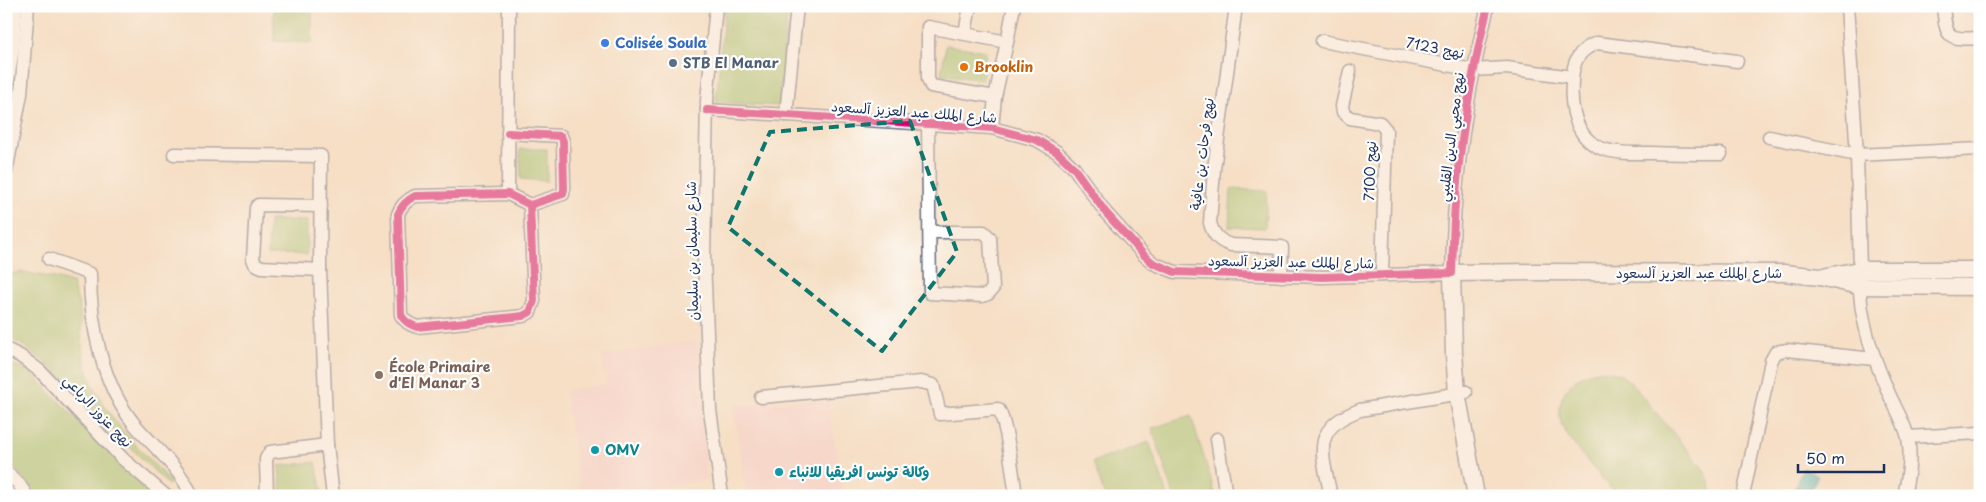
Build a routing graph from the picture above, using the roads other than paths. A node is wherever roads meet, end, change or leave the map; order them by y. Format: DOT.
graph roads {
  1 [pos="16,6"];
  2 [pos="28,6"];
  3 [pos="510,6"];
  4 [pos="716,6"];
  5 [pos="797,6"];
  6 [pos="970,6"];
  7 [pos="1014,6"];
  8 [pos="1236,6"];
  9 [pos="1488,6"];
  10 [pos="1847,6"];
  11 [pos="1943,6"];
  12 [pos="965,33"];
  13 [pos="1980,38"];
  14 [pos="1322,41"];
  15 [pos="1007,42"];
  16 [pos="1737,60"];
  17 [pos="1472,70"];
  18 [pos="1350,71"];
  19 [pos="1572,77"];
  20 [pos="6,95"];
  21 [pos="995,97"];
  22 [pos="707,110"];
  23 [pos="786,115"];
  24 [pos="928,125"];
  25 [pos="992,128"];
  26 [pos="508,133"];
  27 [pos="1769,137"];
  28 [pos="1980,149"];
  29 [pos="174,154"];
  30 [pos="1721,154"];
  31 [pos="1857,155"];
  32 [pos="6,172"];
  33 [pos="508,194"];
  34 [pos="530,205"];
  35 [pos="321,206"];
  36 [pos="930,232"];
  37 [pos="50,259"];
  38 [pos="320,270"];
  39 [pos="1980,270"];
  40 [pos="1452,273"];
  41 [pos="1382,275"];
  42 [pos="1281,276"];
  43 [pos="1860,278"];
  44 [pos="1980,286"];
  45 [pos="7,350"];
  46 [pos="1874,359"];
  47 [pos="1461,393"];
  48 [pos="761,397"];
  49 [pos="1980,433"];
  50 [pos="1908,437"];
  51 [pos="1217,439"];
  52 [pos="327,445"];
  53 [pos="6,472"];
  54 [pos="26,496"];
  55 [pos="166,496"];
  56 [pos="192,496"];
  57 [pos="267,496"];
  58 [pos="333,496"];
  59 [pos="722,496"];
  60 [pos="1016,496"];
  61 [pos="1226,496"];
  62 [pos="1330,496"];
  63 [pos="1476,496"];
  64 [pos="1486,496"];
  65 [pos="1743,496"];
  66 [pos="1904,496"];
  1 -- 20 [label="street"];
  2 -- 32 [label="street"];
  3 -- 26 [label="street"];
  4 -- 22 [label="street, شارع سليمان بن سليمان"];
  5 -- 23 [label="street"];
  6 -- 12 [label="street"];
  7 -- 15 [label="street"];
  8 -- 42 [label="street, نهج فرحات بن عافية"];
  9 -- 17 [label="street, نهج محيي الدين القليبي"];
  10 -- 31 [label="street"];
  11 -- 13 [label="street"];
  12 -- 15 [label="street"];
  12 -- 21 [label="street"];
  14 -- 17 [label="street, نهج 7123"];
  15 -- 21 [label="street"];
  16 -- 19 [label="street"];
  17 -- 19 [label="street, نهج 7123"];
  17 -- 40 [label="street, نهج محيي الدين القليبي"];
  18 -- 41 [label="street, نهج 7100"];
  19 -- 30 [label="street"];
  21 -- 25 [label="street"];
  22 -- 23 [label="street, شارع الملك عبد العزيز آلسعود"];
  22 -- 59 [label="street, شارع سليمان بن سليمان"];
  23 -- 24 [label="street, شارع الملك عبد العزيز آلسعود"];
  24 -- 25 [label="street, شارع الملك عبد العزيز آلسعود"];
  24 -- 36 [label="street"];
  25 -- 42 [label="street, شارع الملك عبد العزيز آلسعود"];
  26 -- 33 [label="street"];
  26 -- 34 [label="street"];
  27 -- 31 [label="street"];
  28 -- 31 [label="street"];
  29 -- 35 [label="street"];
  31 -- 43 [label="street"];
  33 -- 34 [label="street"];
  33 -- 34 [label="street"];
  35 -- 38 [label="street"];
  35 -- 38 [label="street"];
  36 -- 36 [label="street"];
  37 -- 56 [label="street"];
  38 -- 52 [label="street"];
  39 -- 43 [label="main road"];
  40 -- 41 [label="street, شارع الملك عبد العزيز آلسعود"];
  40 -- 43 [label="main road, شارع الملك عبد العزيز آلسعود"];
  40 -- 47 [label="main road, نهج محيي الدين القليبي"];
  41 -- 42 [label="street, شارع الملك عبد العزيز آلسعود"];
  43 -- 44 [label="main road"];
  43 -- 46 [label="street"];
  45 -- 55 [label="street, نهج عزوز الرباعي"];
  46 -- 50 [label="street"];
  46 -- 65 [label="street"];
  47 -- 62 [label="street"];
  47 -- 63 [label="main road, نهج محيي الدين القليبي"];
  47 -- 64 [label="main road, نهج محيي الدين القليبي"];
  48 -- 60 [label="street"];
  49 -- 50 [label="street"];
  50 -- 66 [label="street"];
  51 -- 61 [label="street"];
  52 -- 57 [label="street"];
  52 -- 58 [label="street"];
  53 -- 54 [label="street"];
}
